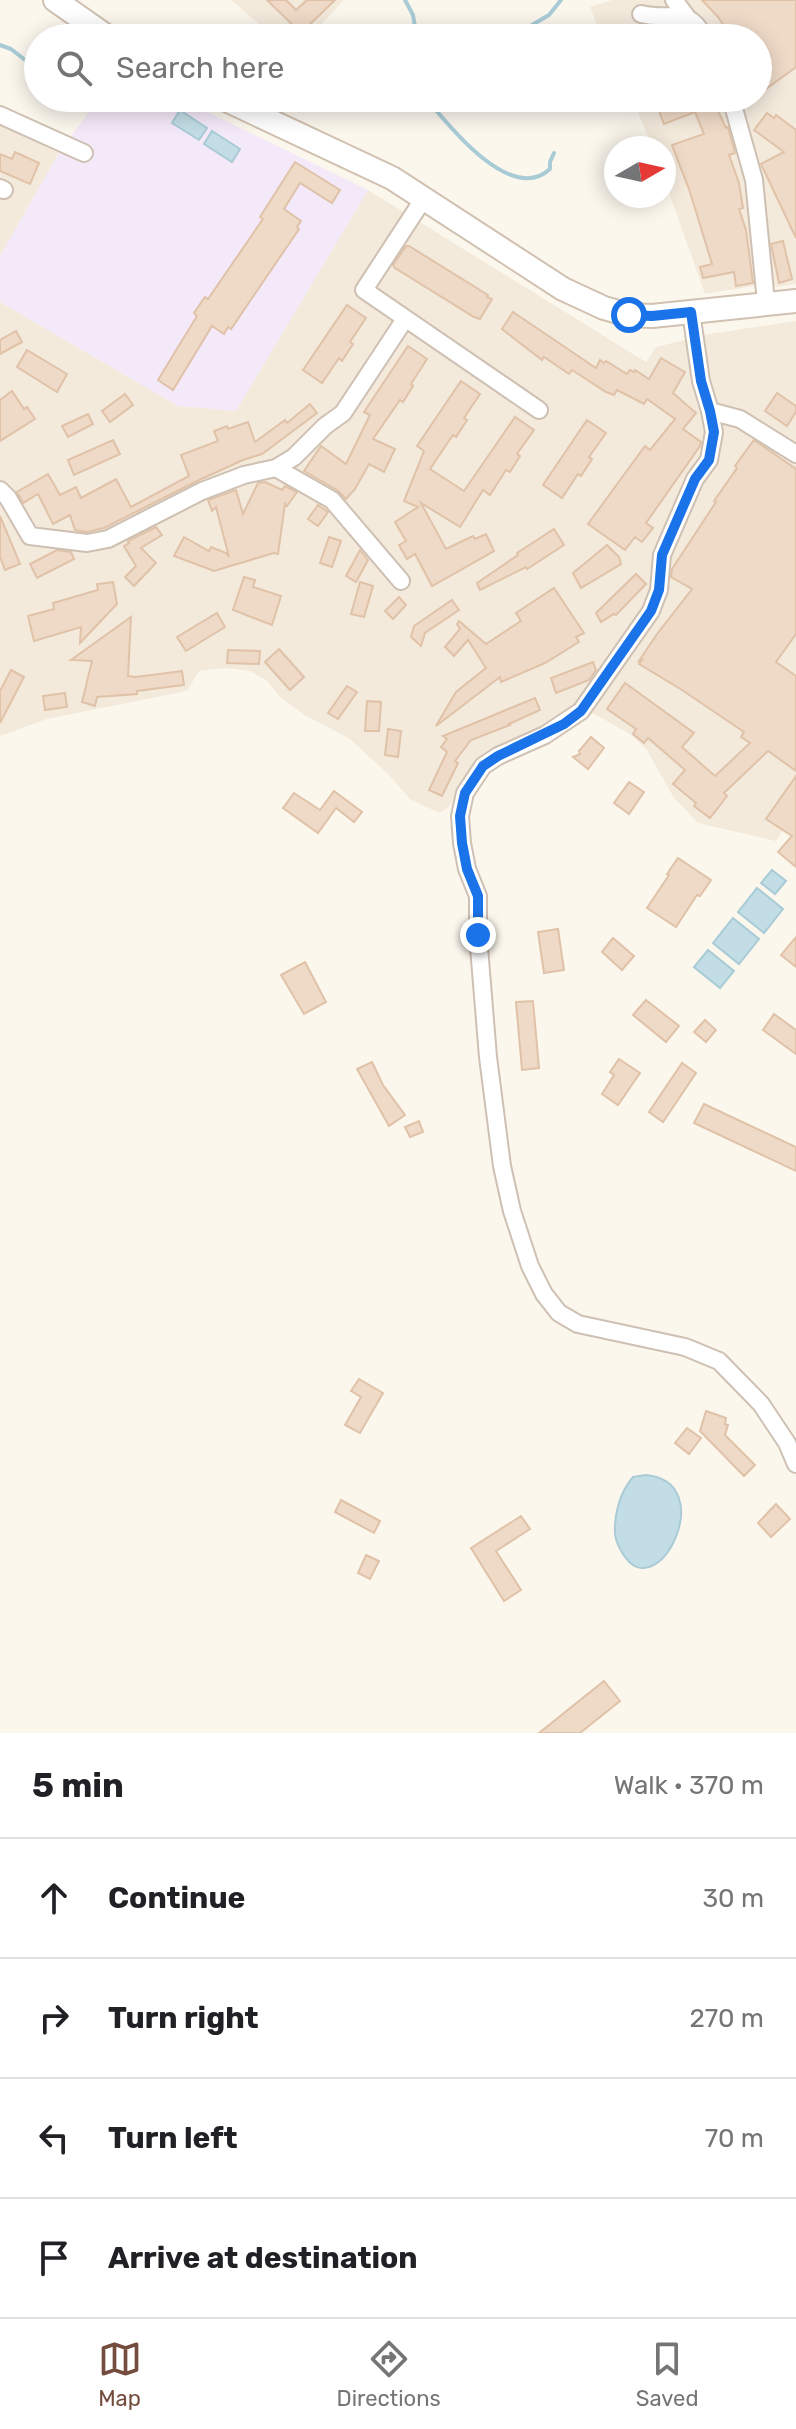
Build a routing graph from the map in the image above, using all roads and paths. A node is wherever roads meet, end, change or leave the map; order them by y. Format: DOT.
graph roads {
  1 [pos="55,0"];
  2 [pos="674,0"];
  3 [pos="641,14"];
  4 [pos="687,17"];
  5 [pos="89,24"];
  6 [pos="697,24"];
  7 [pos="252,112"];
  8 [pos="735,112"];
  9 [pos="0,115"];
  10 [pos="84,153"];
  11 [pos="424,198"];
  12 [pos="796,301"];
  13 [pos="766,302"];
  14 [pos="691,312"];
  15 [pos="405,319"];
  16 [pos="539,410"];
  17 [pos="710,411"];
  18 [pos="796,454"];
  19 [pos="276,468"];
  20 [pos="0,490"];
  21 [pos="401,581"];
  22 [pos="796,1464"];
  1 -- 5 [label="street"];
  2 -- 4 [label="street"];
  3 -- 4 [label="street"];
  4 -- 6 [label="street"];
  7 -- 11 [label="street"];
  8 -- 13 [label="street"];
  9 -- 10 [label="street"];
  11 -- 14 [label="street"];
  11 -- 15 [label="street"];
  12 -- 13 [label="street"];
  13 -- 14 [label="street"];
  14 -- 17 [label="street"];
  15 -- 16 [label="street"];
  15 -- 19 [label="street"];
  17 -- 18 [label="street"];
  17 -- 22 [label="street"];
  19 -- 20 [label="street"];
  19 -- 21 [label="street"];
}
